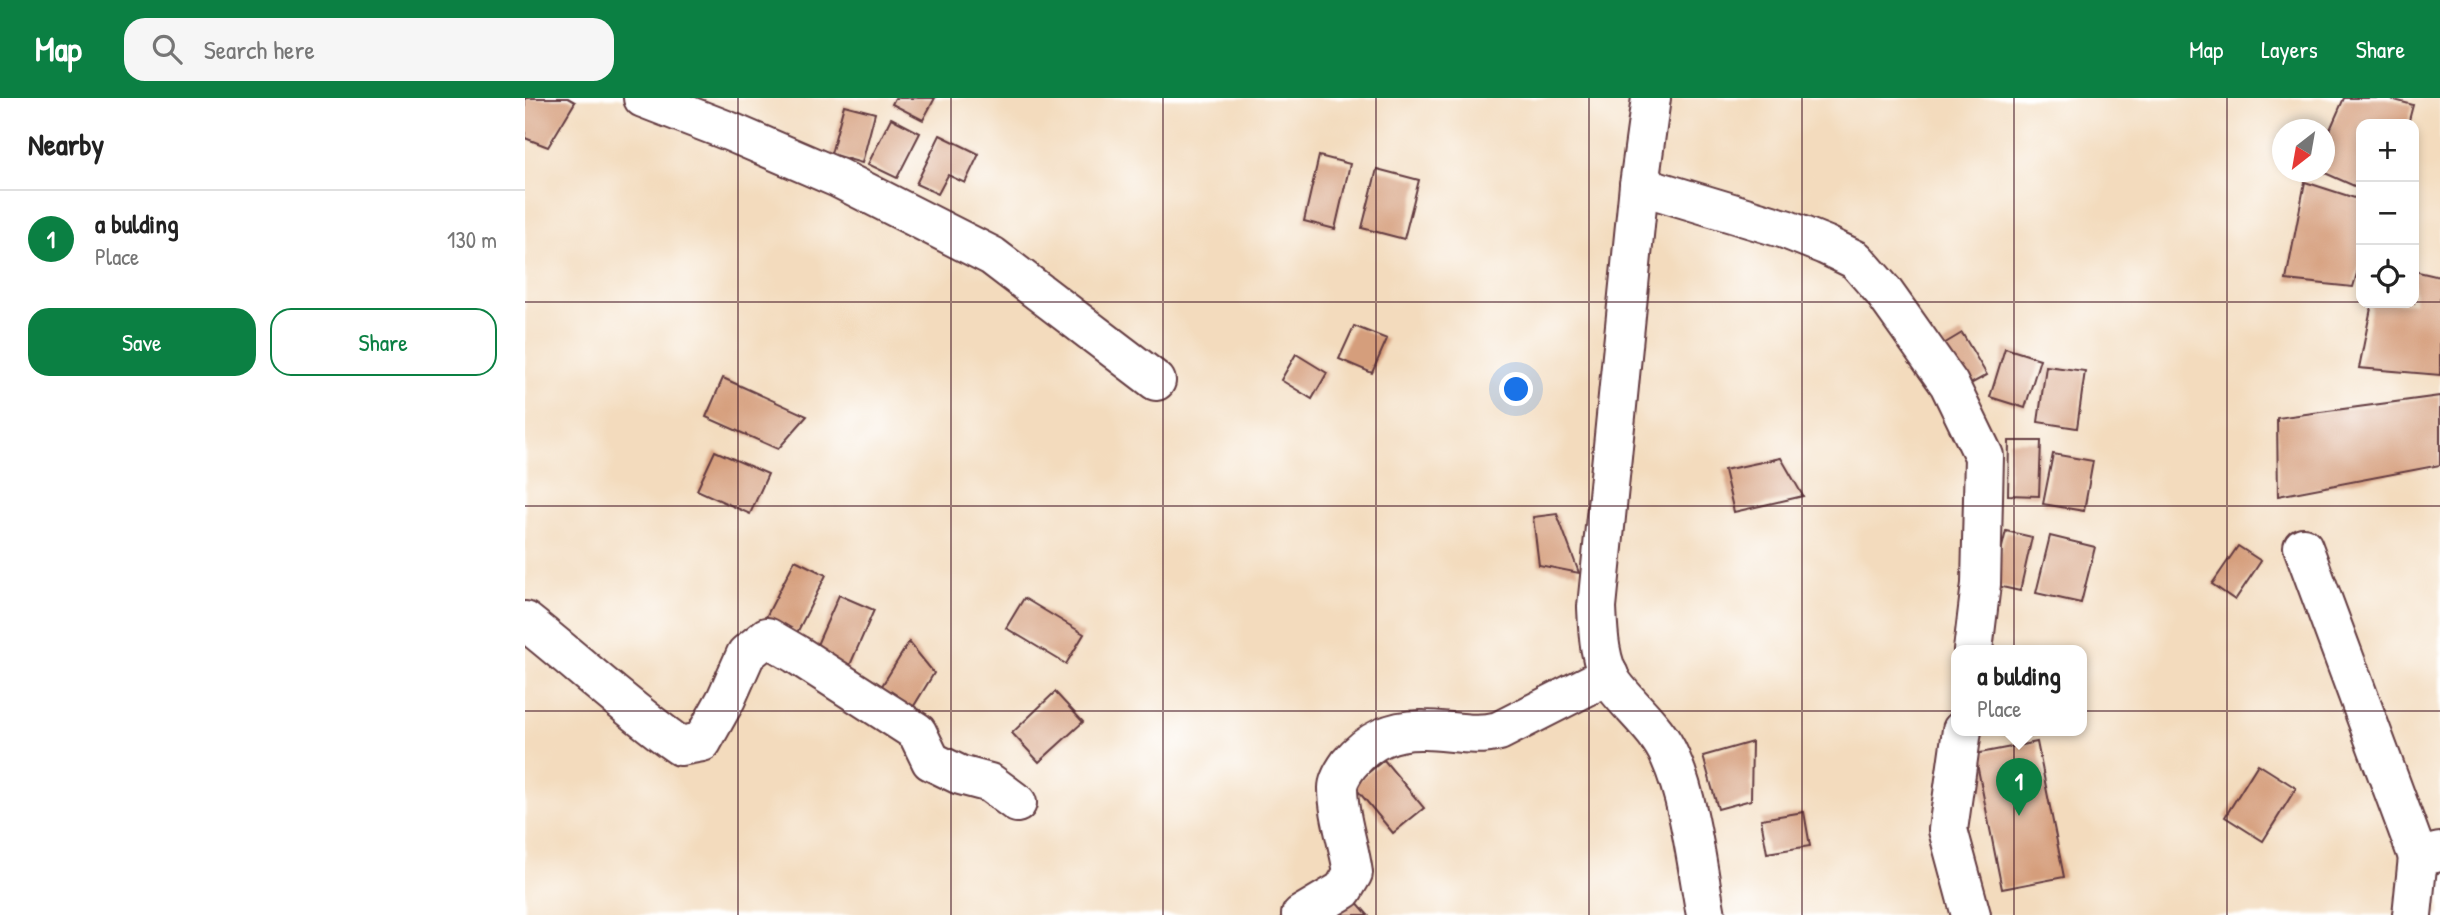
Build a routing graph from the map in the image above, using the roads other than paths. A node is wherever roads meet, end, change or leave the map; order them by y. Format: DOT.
graph roads {
  1 [pos="643,98"];
  2 [pos="1651,98"];
  3 [pos="1639,185"];
  4 [pos="1156,381"];
  5 [pos="2303,547"];
  6 [pos="525,621"];
  7 [pos="1973,645"];
  8 [pos="1609,675"];
  9 [pos="1961,736"];
  10 [pos="1017,803"];
  11 [pos="2429,854"];
  12 [pos="1301,915"];
  13 [pos="1706,915"];
  14 [pos="1972,915"];
  15 [pos="2411,915"];
  1 -- 4 [label="street"];
  2 -- 3 [label="street"];
  3 -- 7 [label="street"];
  3 -- 8 [label="street"];
  5 -- 11 [label="street"];
  6 -- 10 [label="street"];
  8 -- 12 [label="street"];
  8 -- 13 [label="street"];
  9 -- 14 [label="street"];
  11 -- 15 [label="street"];
}
